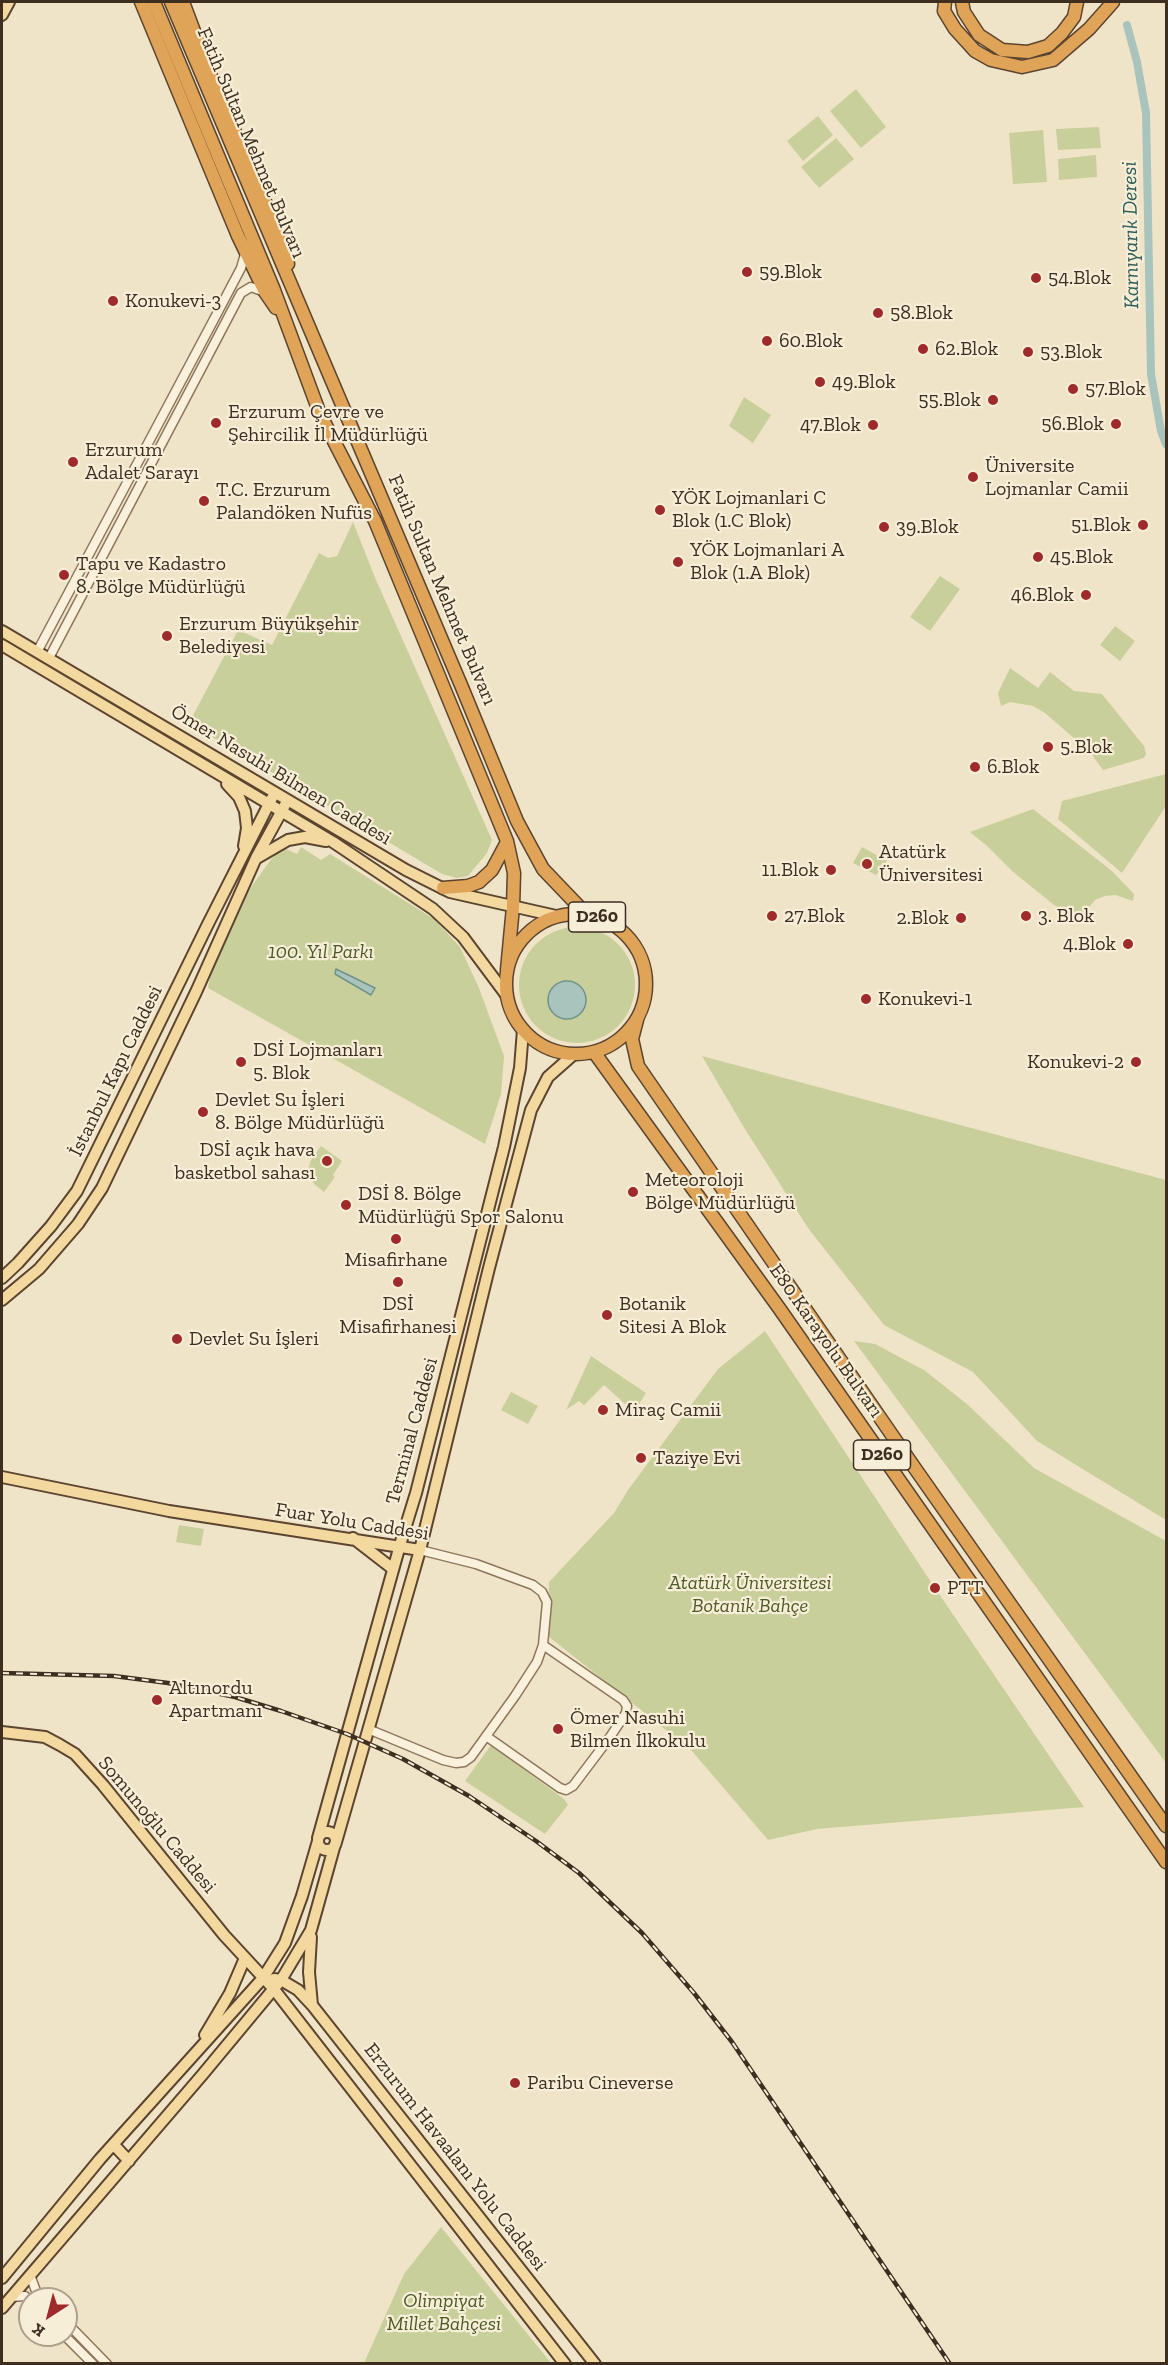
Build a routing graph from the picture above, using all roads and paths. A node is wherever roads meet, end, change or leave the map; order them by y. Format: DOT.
graph roads {
  1 [pos="9,2"];
  2 [pos="141,2"];
  3 [pos="154,2"];
  4 [pos="171,2"];
  5 [pos="183,2"];
  6 [pos="945,2"];
  7 [pos="962,2"];
  8 [pos="1077,2"];
  9 [pos="1113,2"];
  10 [pos="2,15"];
  11 [pos="246,251"];
  12 [pos="265,292"];
  13 [pos="302,315"];
  14 [pos="288,325"];
  15 [pos="2,631"];
  16 [pos="2,645"];
  17 [pos="37,652"];
  18 [pos="49,658"];
  19 [pos="31,663"];
  20 [pos="42,670"];
  21 [pos="221,776"];
  22 [pos="275,792"];
  23 [pos="288,799"];
  24 [pos="269,804"];
  25 [pos="282,812"];
  26 [pos="507,841"];
  27 [pos="333,842"];
  28 [pos="256,858"];
  29 [pos="239,864"];
  30 [pos="443,888"];
  31 [pos="513,907"];
  32 [pos="586,914"];
  33 [pos="556,916"];
  34 [pos="507,970"];
  35 [pos="507,996"];
  36 [pos="637,1020"];
  37 [pos="523,1030"];
  38 [pos="594,1052"];
  39 [pos="574,1054"];
  40 [pos="2,1278"];
  41 [pos="2,1300"];
  42 [pos="2,1477"];
  43 [pos="352,1538"];
  44 [pos="400,1545"];
  45 [pos="420,1550"];
  46 [pos="393,1569"];
  47 [pos="543,1645"];
  48 [pos="368,1729"];
  49 [pos="2,1732"];
  50 [pos="486,1736"];
  51 [pos="1167,1826"];
  52 [pos="318,1839"];
  53 [pos="335,1843"];
  54 [pos="1167,1862"];
  55 [pos="311,1930"];
  56 [pos="245,1958"];
  57 [pos="263,1978"];
  58 [pos="277,1984"];
  59 [pos="312,2005"];
  60 [pos="202,2045"];
  61 [pos="114,2145"];
  62 [pos="129,2161"];
  63 [pos="30,2275"];
  64 [pos="2,2278"];
  65 [pos="34,2287"];
  66 [pos="18,2296"];
  67 [pos="11,2297"];
  68 [pos="2,2308"];
  69 [pos="78,2334"];
  70 [pos="76,2347"];
  71 [pos="93,2364"];
  72 [pos="107,2364"];
  73 [pos="565,2364"];
  74 [pos="595,2364"];
  1 -- 10 [label="main road"];
  2 -- 11 [label="highway"];
  3 -- 14 [label="highway, Fatih Sultan Mehmet Bulvarı"];
  4 -- 13 [label="highway, Fatih Sultan Mehmet Bulvarı / D260"];
  5 -- 13 [label="highway"];
  6 -- 9 [label="highway"];
  7 -- 8 [label="highway"];
  11 -- 12 [label="highway"];
  11 -- 17 [label="street"];
  12 -- 14 [label="highway"];
  12 -- 18 [label="street"];
  13 -- 32 [label="highway, Fatih Sultan Mehmet Bulvarı / D260"];
  14 -- 26 [label="highway, Fatih Sultan Mehmet Bulvarı"];
  15 -- 17 [label="main road, Ömer Nasuhi Bilmen Caddesi"];
  16 -- 19 [label="main road, Ömer Nasuhi Bilmen Caddesi"];
  17 -- 18 [label="main road, Ömer Nasuhi Bilmen Caddesi"];
  17 -- 19 [label="main road"];
  18 -- 20 [label="main road"];
  18 -- 22 [label="main road, Ömer Nasuhi Bilmen Caddesi"];
  19 -- 20 [label="main road, Ömer Nasuhi Bilmen Caddesi"];
  20 -- 21 [label="main road, Ömer Nasuhi Bilmen Caddesi"];
  21 -- 24 [label="main road, Ömer Nasuhi Bilmen Caddesi"];
  21 -- 29 [label="main road"];
  22 -- 23 [label="main road, Ömer Nasuhi Bilmen Caddesi"];
  22 -- 24 [label="main road"];
  23 -- 25 [label="main road"];
  23 -- 30 [label="main road, Ömer Nasuhi Bilmen Caddesi"];
  24 -- 25 [label="main road, Ömer Nasuhi Bilmen Caddesi"];
  24 -- 29 [label="main road"];
  25 -- 27 [label="main road, Ömer Nasuhi Bilmen Caddesi"];
  25 -- 28 [label="main road"];
  26 -- 30 [label="highway"];
  26 -- 31 [label="highway, Fatih Sultan Mehmet Bulvarı"];
  27 -- 28 [label="main road"];
  27 -- 35 [label="main road, Ömer Nasuhi Bilmen Caddesi"];
  28 -- 41 [label="main road"];
  29 -- 40 [label="main road, İstanbul Kapı Caddesi"];
  30 -- 31 [label="main road, Ömer Nasuhi Bilmen Caddesi"];
  31 -- 33 [label="main road, Ömer Nasuhi Bilmen Caddesi"];
  31 -- 34 [label="highway, Fatih Sultan Mehmet Bulvarı"];
  32 -- 33 [label="highway, D260"];
  32 -- 36 [label="highway, D260"];
  33 -- 34 [label="highway, D260"];
  34 -- 35 [label="highway, D260"];
  35 -- 37 [label="highway, D260"];
  36 -- 38 [label="highway, D260"];
  36 -- 51 [label="highway, E80 Karayolu Bulvarı / D260"];
  37 -- 39 [label="highway, D260"];
  37 -- 44 [label="main road, Terminal Caddesi"];
  38 -- 39 [label="highway, D260"];
  38 -- 54 [label="highway, E80 Karayolu Bulvarı / D260"];
  39 -- 45 [label="main road, Terminal Caddesi"];
  42 -- 43 [label="main road, Fuar Yolu Caddesi"];
  43 -- 44 [label="main road, Fuar Yolu Caddesi"];
  43 -- 46 [label="main road"];
  44 -- 45 [label="main road, Fuar Yolu Caddesi"];
  44 -- 46 [label="main road, Terminal Caddesi"];
  45 -- 47 [label="street, Fuar Yolu Caddesi"];
  45 -- 48 [label="main road, Terminal Caddesi"];
  46 -- 52 [label="main road, Terminal Caddesi"];
  47 -- 50 [label="street, Fuar Yolu Caddesi"];
  47 -- 50 [label="street"];
  48 -- 50 [label="street, Fuar Yolu Caddesi"];
  48 -- 53 [label="main road, Terminal Caddesi"];
  49 -- 56 [label="main road, Somunoğlu Caddesi"];
  52 -- 53 [label="main road"];
  52 -- 57 [label="main road, Terminal Caddesi"];
  53 -- 55 [label="main road, Terminal Caddesi"];
  55 -- 58 [label="main road, Terminal Caddesi"];
  55 -- 59 [label="main road"];
  56 -- 57 [label="main road, Somunoğlu Caddesi"];
  56 -- 60 [label="main road"];
  57 -- 58 [label="main road"];
  57 -- 60 [label="main road, Terminal Caddesi"];
  58 -- 59 [label="main road, Erzurum Havaalanı Yolu Caddesi"];
  58 -- 62 [label="main road, Terminal Caddesi"];
  58 -- 73 [label="main road, Erzurum Havaalanı Yolu Caddesi"];
  59 -- 74 [label="main road, Erzurum Havaalanı Yolu Caddesi"];
  60 -- 61 [label="main road"];
  61 -- 62 [label="main road"];
  61 -- 64 [label="main road"];
  62 -- 63 [label="main road, Terminal Caddesi"];
  63 -- 65 [label="street"];
  63 -- 67 [label="main road, Terminal Caddesi"];
  66 -- 67 [label="street"];
  67 -- 68 [label="main road, Terminal Caddesi"];
  69 -- 72 [label="street"];
  70 -- 71 [label="street"];
}
